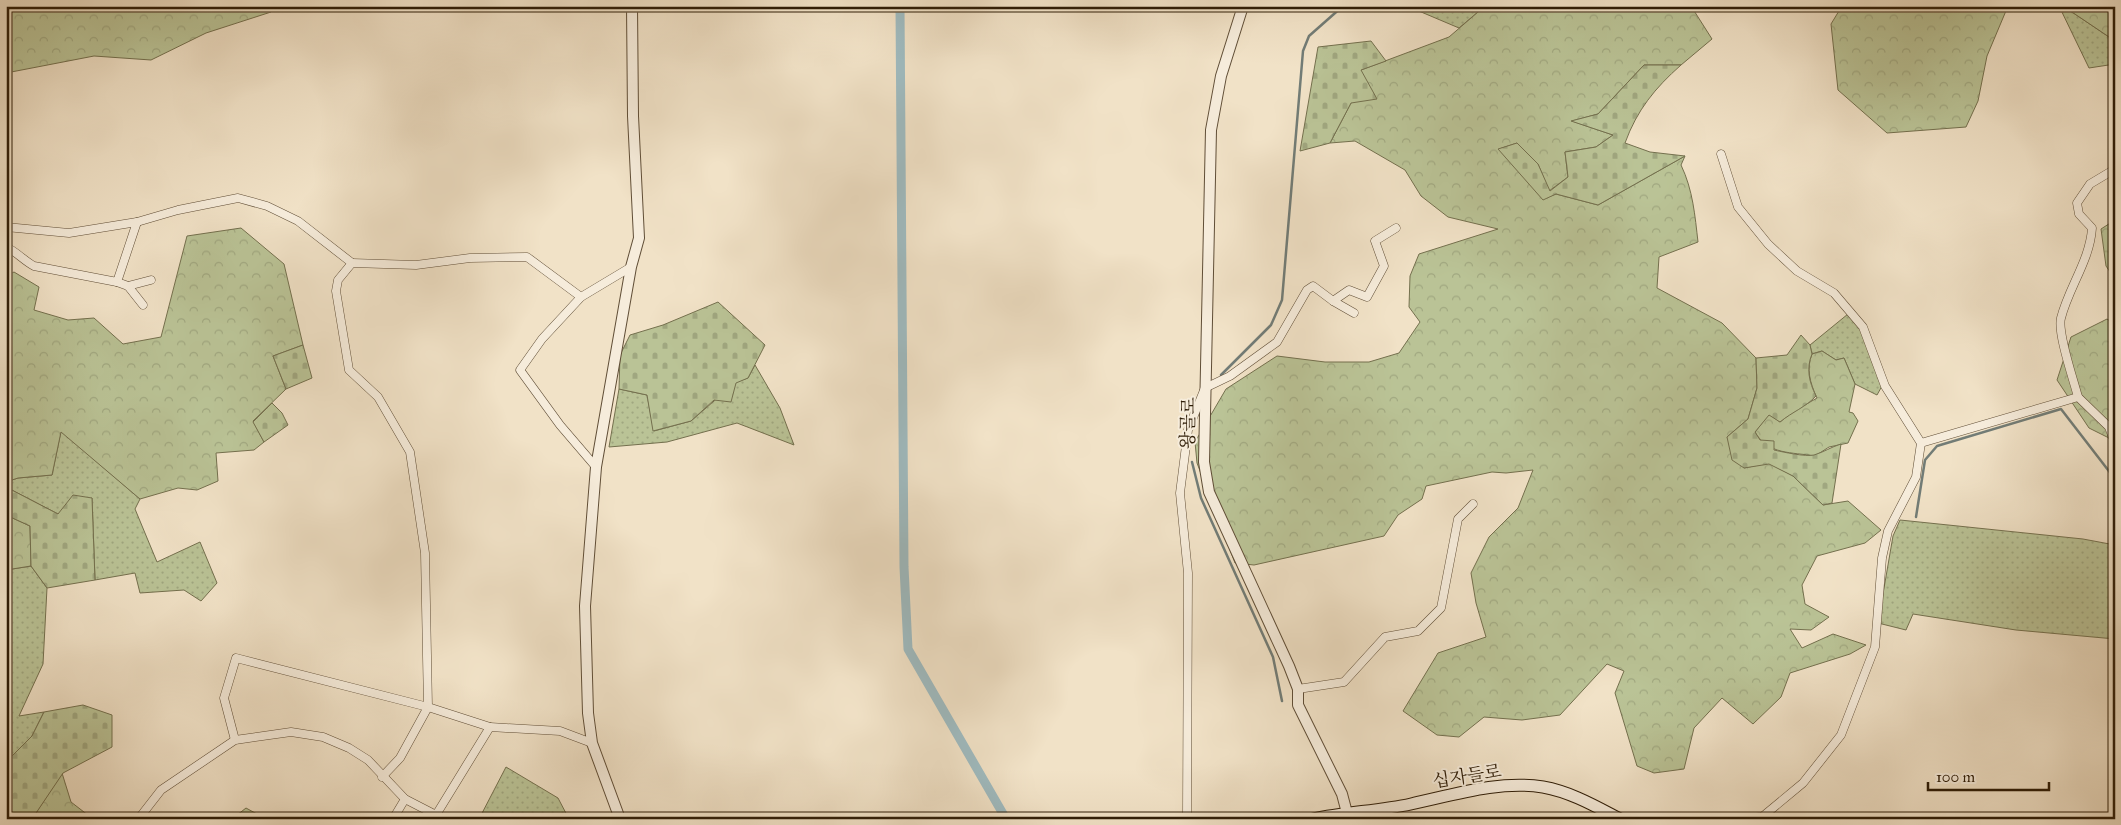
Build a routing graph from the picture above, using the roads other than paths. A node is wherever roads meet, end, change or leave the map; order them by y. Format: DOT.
graph roads {
  1 [pos="632,6"];
  2 [pos="1242,6"];
  3 [pos="1721,154"];
  4 [pos="2115,169"];
  5 [pos="137,222"];
  6 [pos="6,227"];
  7 [pos="1396,228"];
  8 [pos="6,247"];
  9 [pos="352,263"];
  10 [pos="631,267"];
  11 [pos="151,280"];
  12 [pos="117,282"];
  13 [pos="128,286"];
  14 [pos="581,297"];
  15 [pos="1334,301"];
  16 [pos="143,306"];
  17 [pos="1354,313"];
  18 [pos="1205,388"];
  19 [pos="2078,397"];
  20 [pos="1921,443"];
  21 [pos="2115,443"];
  22 [pos="596,468"];
  23 [pos="1473,504"];
  24 [pos="1298,688"];
  25 [pos="428,706"];
  26 [pos="490,727"];
  27 [pos="235,740"];
  28 [pos="592,743"];
  29 [pos="382,777"];
  30 [pos="405,799"];
  31 [pos="1347,813"];
  32 [pos="140,817"];
  33 [pos="394,819"];
  34 [pos="620,819"];
  35 [pos="1187,819"];
  36 [pos="1313,819"];
  37 [pos="1620,819"];
  38 [pos="1739,819"];
  1 -- 10 [label="street"];
  2 -- 18 [label="street, 왕골로"];
  3 -- 20 [label="street"];
  4 -- 19 [label="street"];
  5 -- 6 [label="street"];
  5 -- 9 [label="street"];
  5 -- 12 [label="street"];
  7 -- 15 [label="street"];
  8 -- 12 [label="street"];
  9 -- 14 [label="street"];
  9 -- 25 [label="street"];
  10 -- 14 [label="street"];
  10 -- 22 [label="street"];
  11 -- 13 [label="street"];
  12 -- 13 [label="street"];
  13 -- 16 [label="street"];
  14 -- 22 [label="street"];
  15 -- 17 [label="street"];
  15 -- 18 [label="street"];
  18 -- 24 [label="street, 왕골로"];
  18 -- 35 [label="street"];
  19 -- 20 [label="street"];
  19 -- 21 [label="street"];
  20 -- 38 [label="street"];
  22 -- 28 [label="street"];
  23 -- 24 [label="street"];
  24 -- 31 [label="street, 왕골로"];
  25 -- 26 [label="street"];
  25 -- 27 [label="street"];
  25 -- 29 [label="street"];
  26 -- 28 [label="street"];
  26 -- 30 [label="street"];
  27 -- 29 [label="street"];
  27 -- 32 [label="street"];
  28 -- 34 [label="street"];
  29 -- 30 [label="street"];
  30 -- 33 [label="street"];
  31 -- 36 [label="main road, 십자들로"];
  31 -- 37 [label="main road, 십자들로"];
}
